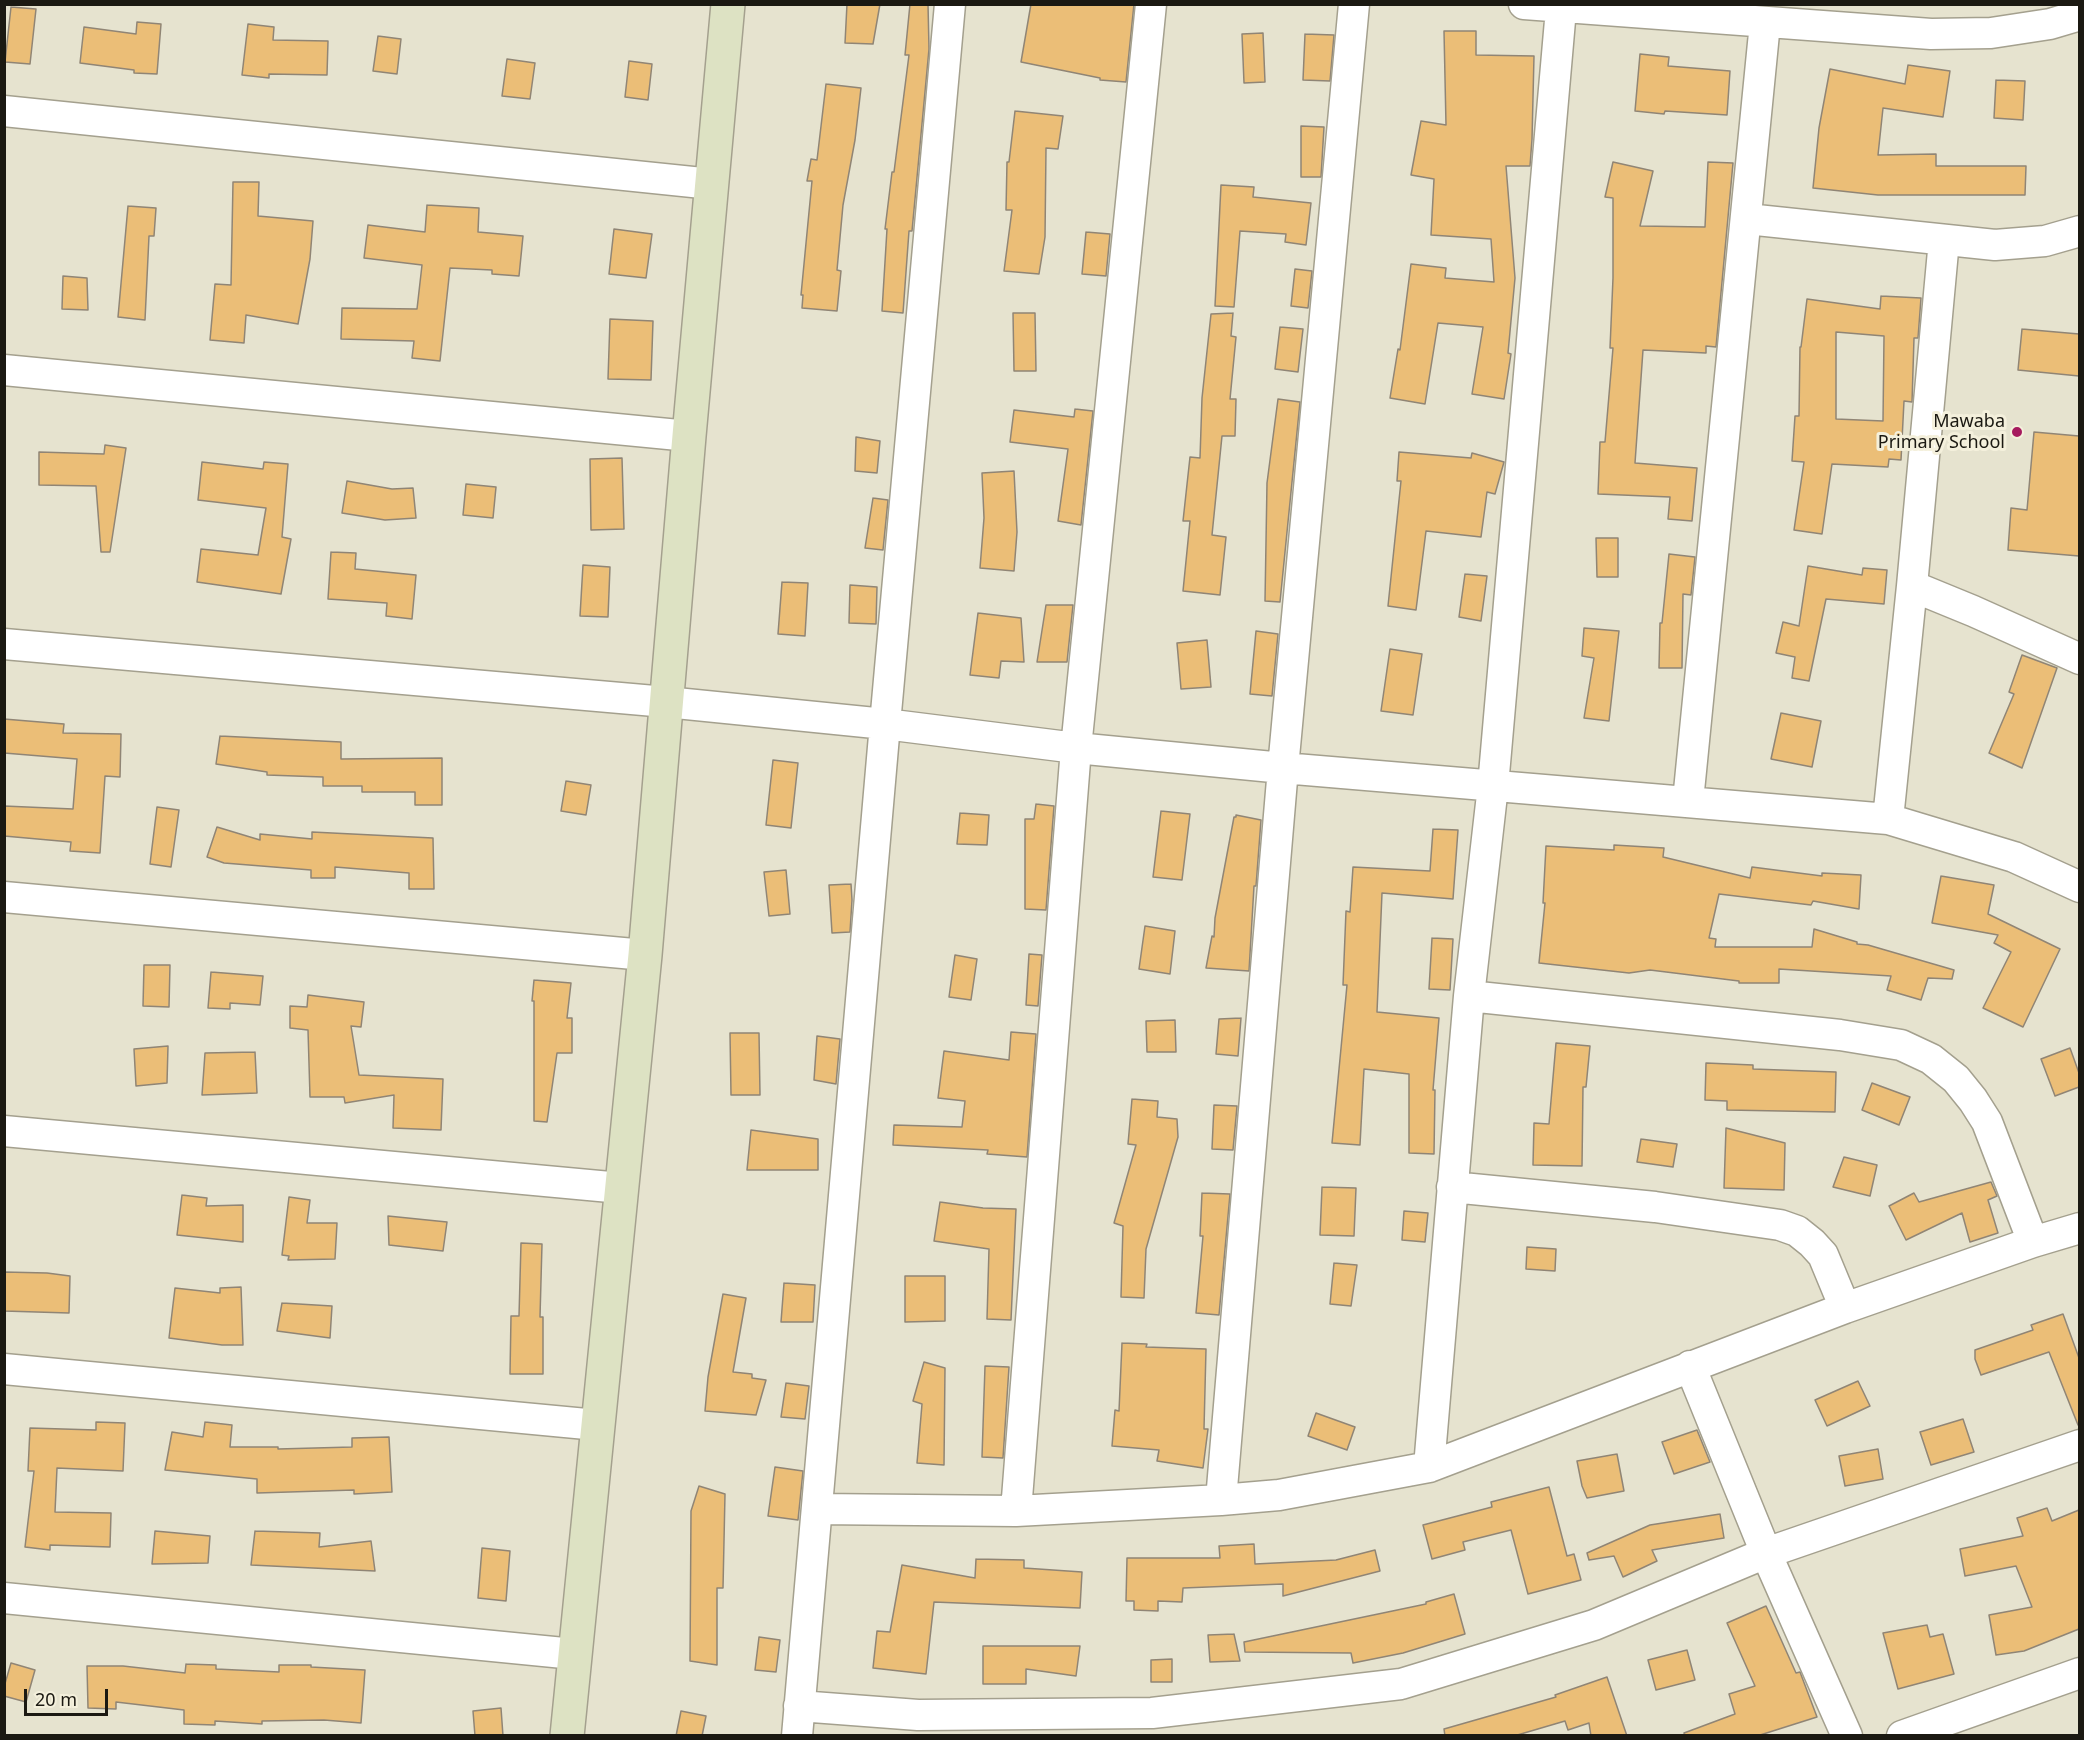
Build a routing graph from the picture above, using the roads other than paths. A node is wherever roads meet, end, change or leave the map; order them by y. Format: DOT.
graph roads {
  1 [pos="728,4"];
  2 [pos="951,4"];
  3 [pos="1151,4"];
  4 [pos="1354,4"];
  5 [pos="1524,4"];
  6 [pos="1562,9"];
  7 [pos="2079,15"];
  8 [pos="1765,23"];
  9 [pos="4,111"];
  10 [pos="712,184"];
  11 [pos="1747,219"];
  12 [pos="2079,231"];
  13 [pos="1944,240"];
  14 [pos="4,370"];
  15 [pos="689,436"];
  16 [pos="1912,586"];
  17 [pos="4,644"];
  18 [pos="2079,659"];
  19 [pos="666,702"];
  20 [pos="885,724"];
  21 [pos="1076,748"];
  22 [pos="1283,768"];
  23 [pos="1493,786"];
  24 [pos="1688,801"];
  25 [pos="1888,819"];
  26 [pos="2079,887"];
  27 [pos="4,897"];
  28 [pos="645,955"];
  29 [pos="1469,996"];
  30 [pos="4,1131"];
  31 [pos="1452,1187"];
  32 [pos="621,1188"];
  33 [pos="2079,1228"];
  34 [pos="2033,1242"];
  35 [pos="1845,1308"];
  36 [pos="1690,1366"];
  37 [pos="4,1369"];
  38 [pos="597,1425"];
  39 [pos="2079,1445"];
  40 [pos="1429,1467"];
  41 [pos="1221,1500"];
  42 [pos="817,1509"];
  43 [pos="1016,1511"];
  44 [pos="1766,1553"];
  45 [pos="4,1598"];
  46 [pos="574,1654"];
  47 [pos="2079,1673"];
  48 [pos="799,1706"];
  49 [pos="567,1736"];
  50 [pos="797,1736"];
  51 [pos="1847,1736"];
  52 [pos="1902,1736"];
  1 -- 10 [label="street"];
  2 -- 20 [label="street"];
  3 -- 21 [label="street"];
  4 -- 22 [label="street"];
  5 -- 6 [label="street"];
  6 -- 8 [label="street"];
  6 -- 23 [label="street"];
  7 -- 8 [label="street"];
  8 -- 11 [label="street"];
  9 -- 10 [label="street"];
  10 -- 15 [label="street"];
  11 -- 13 [label="street"];
  11 -- 24 [label="street"];
  12 -- 13 [label="street"];
  13 -- 16 [label="street"];
  14 -- 15 [label="street"];
  15 -- 19 [label="street"];
  16 -- 18 [label="street"];
  16 -- 25 [label="street"];
  17 -- 19 [label="street"];
  19 -- 20 [label="street"];
  19 -- 28 [label="street"];
  20 -- 21 [label="street"];
  20 -- 42 [label="street"];
  21 -- 22 [label="street"];
  21 -- 43 [label="street"];
  22 -- 23 [label="street"];
  22 -- 41 [label="street"];
  23 -- 24 [label="street"];
  23 -- 29 [label="street"];
  24 -- 25 [label="street"];
  25 -- 26 [label="street"];
  27 -- 28 [label="street"];
  28 -- 32 [label="street"];
  29 -- 31 [label="street"];
  29 -- 34 [label="street"];
  30 -- 32 [label="street"];
  31 -- 35 [label="street"];
  31 -- 40 [label="street"];
  32 -- 38 [label="street"];
  33 -- 34 [label="street"];
  34 -- 35 [label="street"];
  35 -- 36 [label="street"];
  36 -- 40 [label="street"];
  36 -- 44 [label="street"];
  37 -- 38 [label="street"];
  38 -- 46 [label="street"];
  39 -- 44 [label="street"];
  40 -- 41 [label="street"];
  41 -- 43 [label="street"];
  42 -- 43 [label="street"];
  42 -- 48 [label="street"];
  44 -- 48 [label="street"];
  44 -- 51 [label="street"];
  45 -- 46 [label="street"];
  46 -- 49 [label="street"];
  47 -- 52 [label="street"];
  48 -- 50 [label="street"];
}
